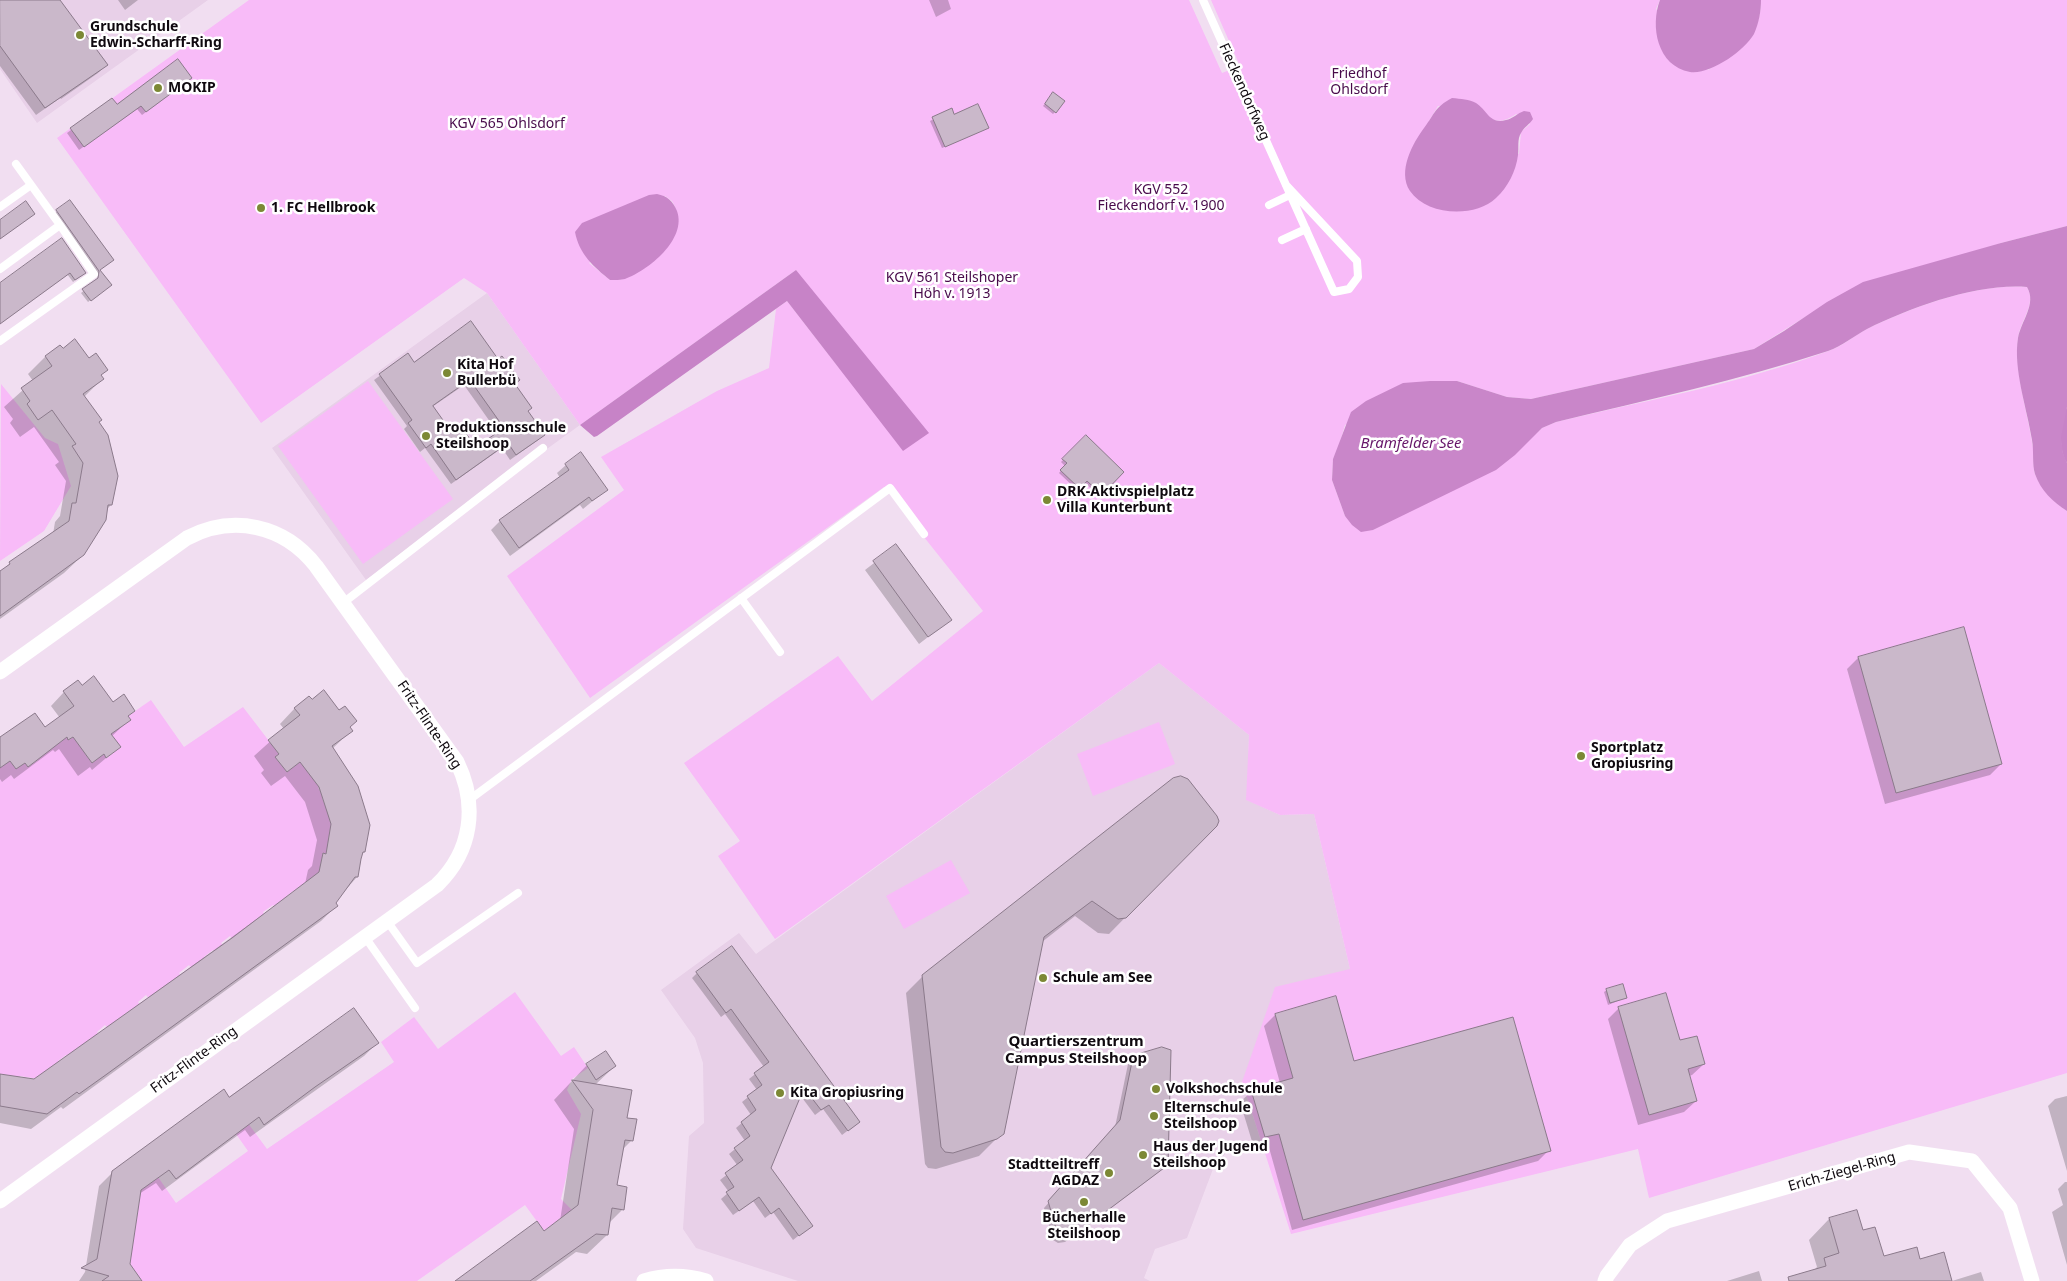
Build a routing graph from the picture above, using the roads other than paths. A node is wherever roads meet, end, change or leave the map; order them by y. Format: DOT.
graph roads {
  1 [pos="1203,0"];
  2 [pos="16,164"];
  3 [pos="31,185"];
  4 [pos="1286,185"];
  5 [pos="1290,195"];
  6 [pos="1269,205"];
  7 [pos="0,207"];
  8 [pos="60,225"];
  9 [pos="1306,230"];
  10 [pos="1282,240"];
  11 [pos="0,269"];
  12 [pos="0,341"];
  13 [pos="544,448"];
  14 [pos="924,534"];
  15 [pos="741,598"];
  16 [pos="343,603"];
  17 [pos="780,652"];
  18 [pos="0,672"];
  19 [pos="469,800"];
  20 [pos="518,893"];
  21 [pos="387,921"];
  22 [pos="365,937"];
  23 [pos="415,1008"];
  24 [pos="0,1201"];
  25 [pos="644,1281"];
  26 [pos="706,1281"];
  27 [pos="1605,1281"];
  28 [pos="2032,1281"];
  1 -- 4 [label="lane, Fieckendorfweg"];
  2 -- 3 [label="lane"];
  3 -- 7 [label="lane"];
  3 -- 8 [label="lane"];
  4 -- 5 [label="lane, Fieckendorfweg"];
  4 -- 9 [label="lane, Fieckendorfweg"];
  5 -- 6 [label="lane"];
  5 -- 9 [label="lane, Fieckendorfweg"];
  8 -- 11 [label="lane"];
  8 -- 12 [label="lane"];
  9 -- 10 [label="lane"];
  13 -- 16 [label="lane"];
  14 -- 15 [label="lane"];
  15 -- 17 [label="lane"];
  15 -- 19 [label="lane"];
  16 -- 18 [label="street, Fritz-Flinte-Ring"];
  16 -- 19 [label="street, Fritz-Flinte-Ring"];
  19 -- 21 [label="street, Fritz-Flinte-Ring"];
  20 -- 21 [label="lane"];
  21 -- 22 [label="street, Fritz-Flinte-Ring"];
  22 -- 23 [label="lane"];
  22 -- 24 [label="street, Fritz-Flinte-Ring"];
  25 -- 26 [label="street"];
  27 -- 28 [label="street, Erich-Ziegel-Ring"];
}
